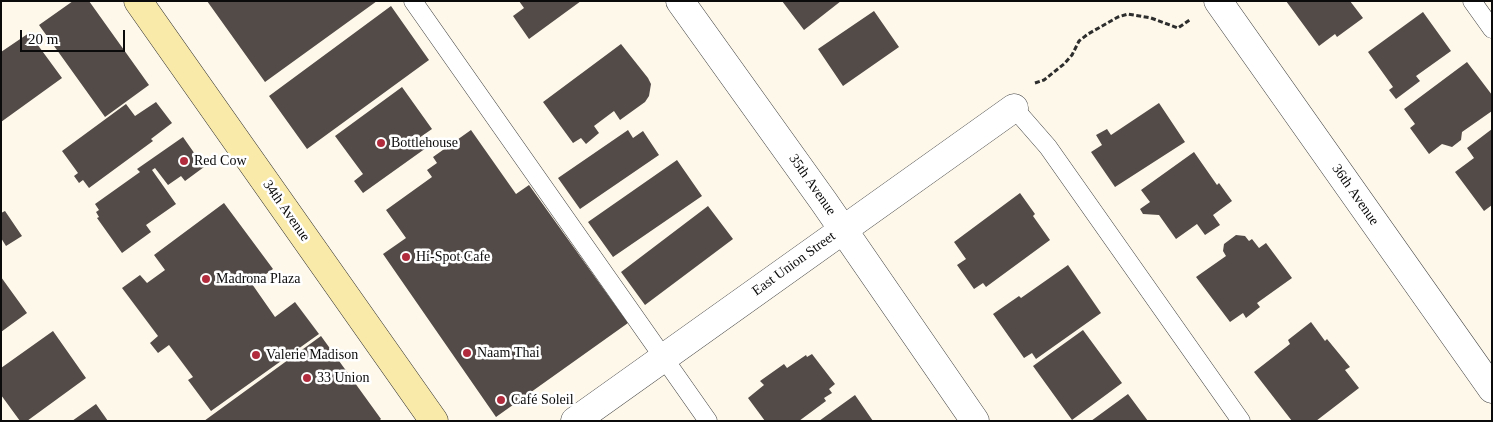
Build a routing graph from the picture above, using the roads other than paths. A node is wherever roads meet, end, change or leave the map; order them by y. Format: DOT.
graph roads {
  1 [pos="138,1"];
  2 [pos="413,1"];
  3 [pos="680,1"];
  4 [pos="1218,1"];
  5 [pos="1472,1"];
  6 [pos="1492,30"];
  7 [pos="1014,108"];
  8 [pos="843,229"];
  9 [pos="664,357"];
  10 [pos="1492,389"];
  11 [pos="428,419"];
  12 [pos="574,421"];
  13 [pos="708,421"];
  14 [pos="975,421"];
  15 [pos="1241,421"];
  1 -- 11 [label="street, 34th Avenue"];
  2 -- 9 [label="lane"];
  3 -- 8 [label="street, 35th Avenue"];
  4 -- 10 [label="street, 36th Avenue"];
  5 -- 6 [label="lane"];
  7 -- 8 [label="street, East Union Street"];
  7 -- 15 [label="lane"];
  8 -- 9 [label="street, East Union Street"];
  8 -- 14 [label="street, 35th Avenue"];
  9 -- 12 [label="street, East Union Street"];
  9 -- 13 [label="lane"];
}
